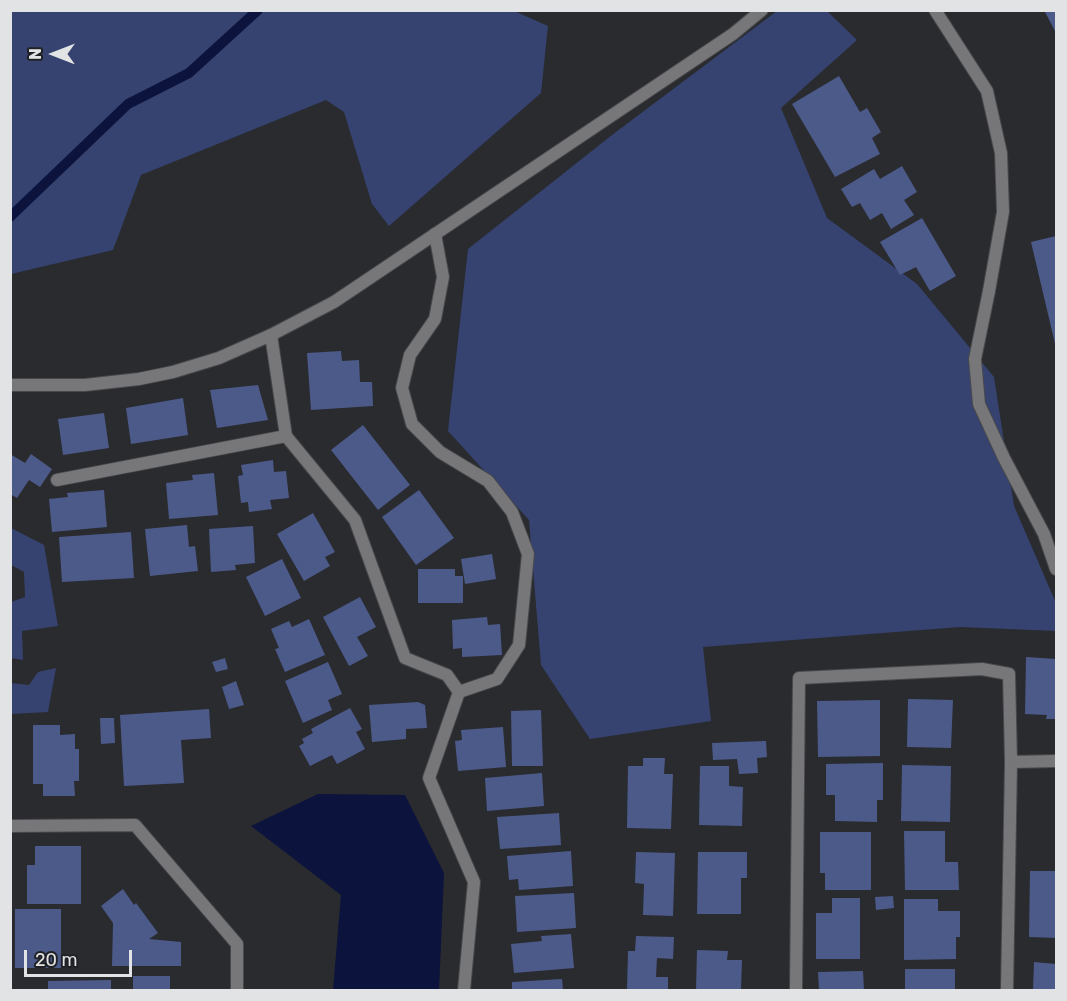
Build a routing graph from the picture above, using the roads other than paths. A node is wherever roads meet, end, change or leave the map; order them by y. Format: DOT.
graph roads {
  1 [pos="762,10"];
  2 [pos="935,10"];
  3 [pos="435,234"];
  4 [pos="271,335"];
  5 [pos="10,385"];
  6 [pos="286,436"];
  7 [pos="57,480"];
  8 [pos="1056,569"];
  9 [pos="459,692"];
  10 [pos="1056,761"];
  11 [pos="1011,762"];
  12 [pos="10,826"];
  13 [pos="237,990"];
  14 [pos="464,990"];
  15 [pos="796,990"];
  16 [pos="1007,990"];
  1 -- 3 [label="street"];
  2 -- 8 [label="street"];
  3 -- 4 [label="street"];
  3 -- 9 [label="street"];
  4 -- 5 [label="street"];
  4 -- 6 [label="street"];
  6 -- 7 [label="street"];
  6 -- 9 [label="street"];
  9 -- 14 [label="street"];
  10 -- 11 [label="street"];
  11 -- 15 [label="street"];
  11 -- 16 [label="street"];
  12 -- 13 [label="street"];
}
